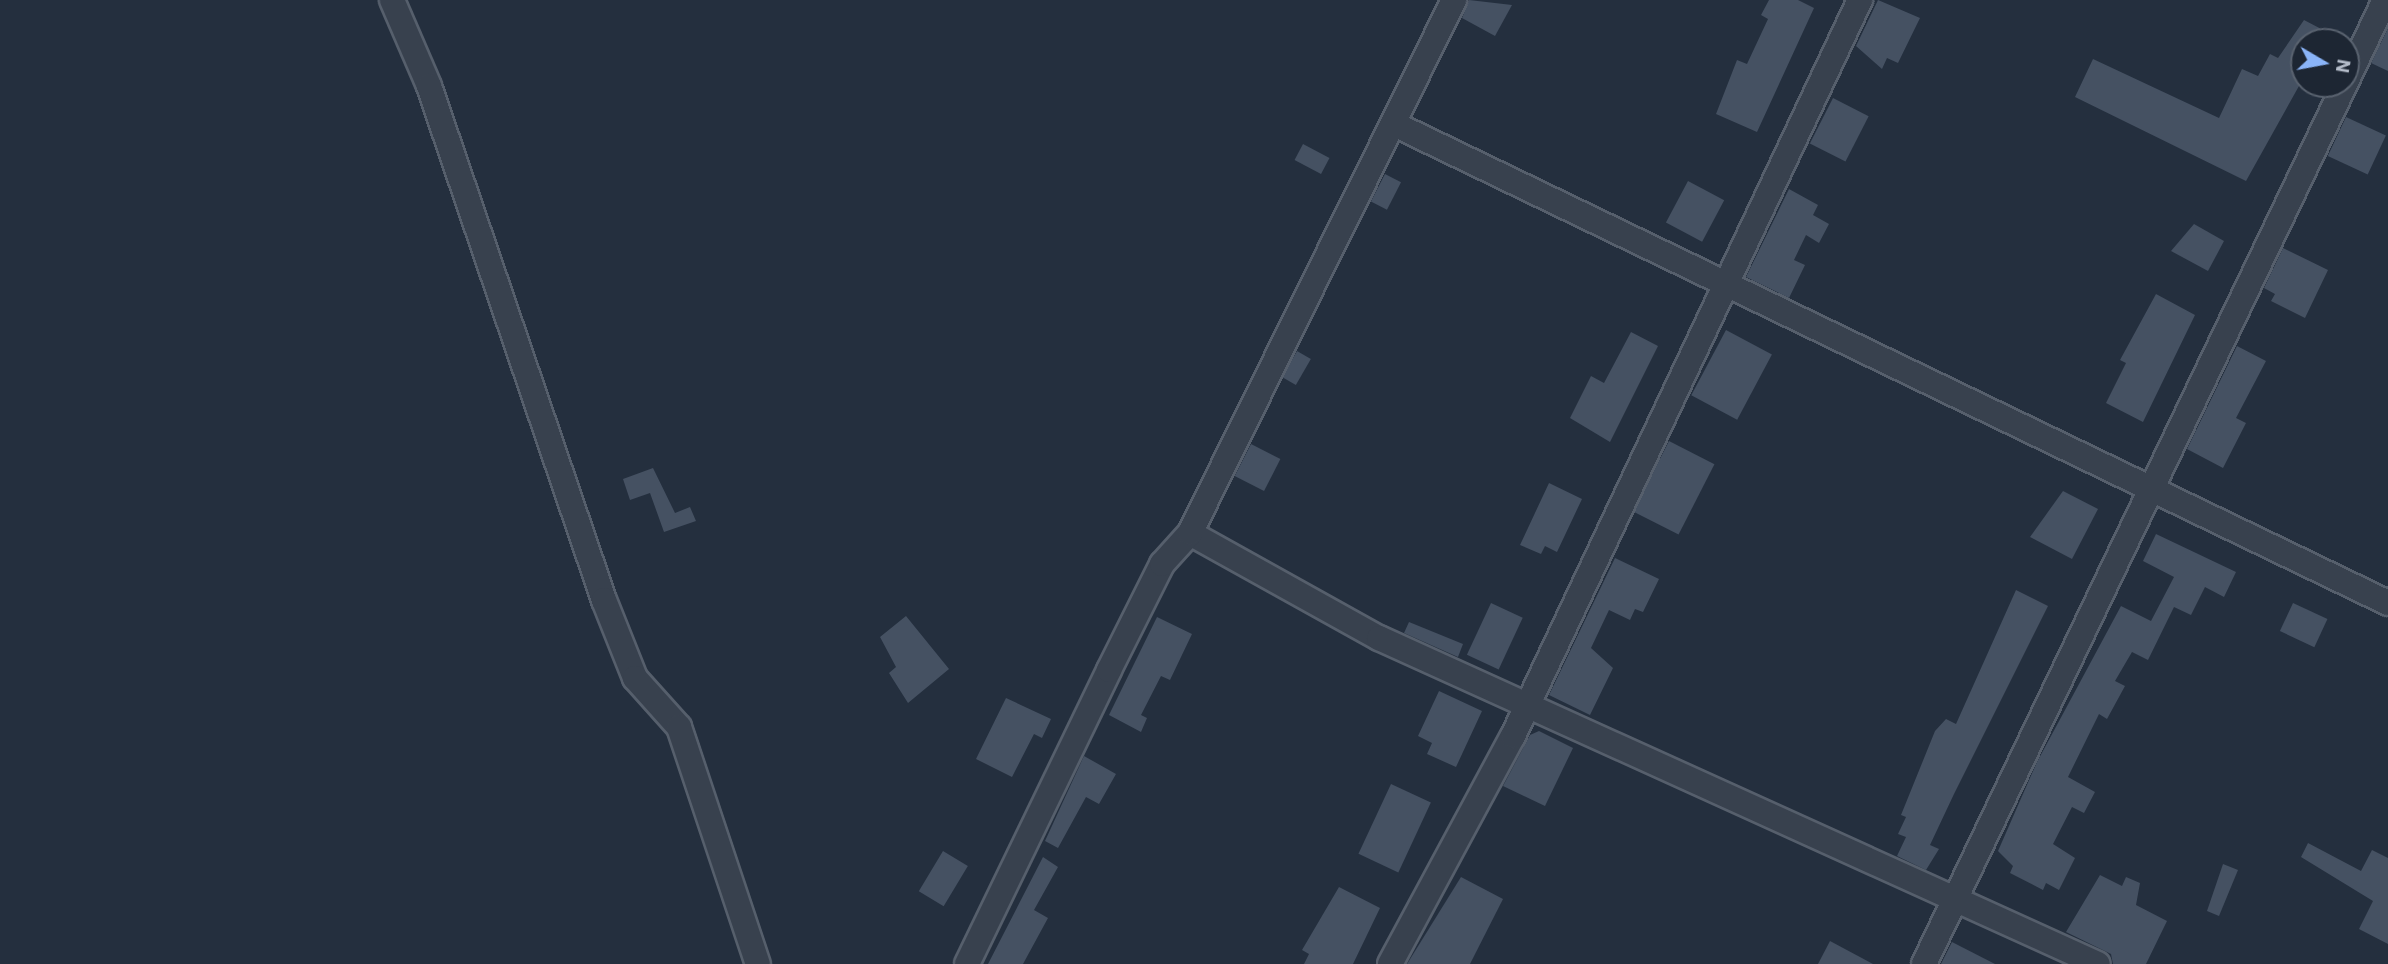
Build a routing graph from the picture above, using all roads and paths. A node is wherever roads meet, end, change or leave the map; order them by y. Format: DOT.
graph roads {
  1 [pos="393,0"];
  2 [pos="1454,0"];
  3 [pos="1860,0"];
  4 [pos="2385,0"];
  5 [pos="2360,52"];
  6 [pos="2338,98"];
  7 [pos="1394,124"];
  8 [pos="1727,284"];
  9 [pos="2151,490"];
  10 [pos="1190,533"];
  11 [pos="2388,603"];
  12 [pos="1527,705"];
  13 [pos="1956,896"];
  14 [pos="758,964"];
  15 [pos="967,964"];
  16 [pos="1390,964"];
  17 [pos="1924,964"];
  18 [pos="2098,964"];
  1 -- 14 [label="street"];
  2 -- 7 [label="street"];
  3 -- 8 [label="street"];
  4 -- 5 [label="street"];
  6 -- 9 [label="street"];
  7 -- 8 [label="street"];
  7 -- 10 [label="street"];
  8 -- 9 [label="street"];
  8 -- 12 [label="street"];
  9 -- 11 [label="street"];
  9 -- 13 [label="street"];
  10 -- 12 [label="street"];
  10 -- 15 [label="street"];
  12 -- 13 [label="street"];
  12 -- 16 [label="street"];
  13 -- 17 [label="street"];
  13 -- 18 [label="street"];
}
